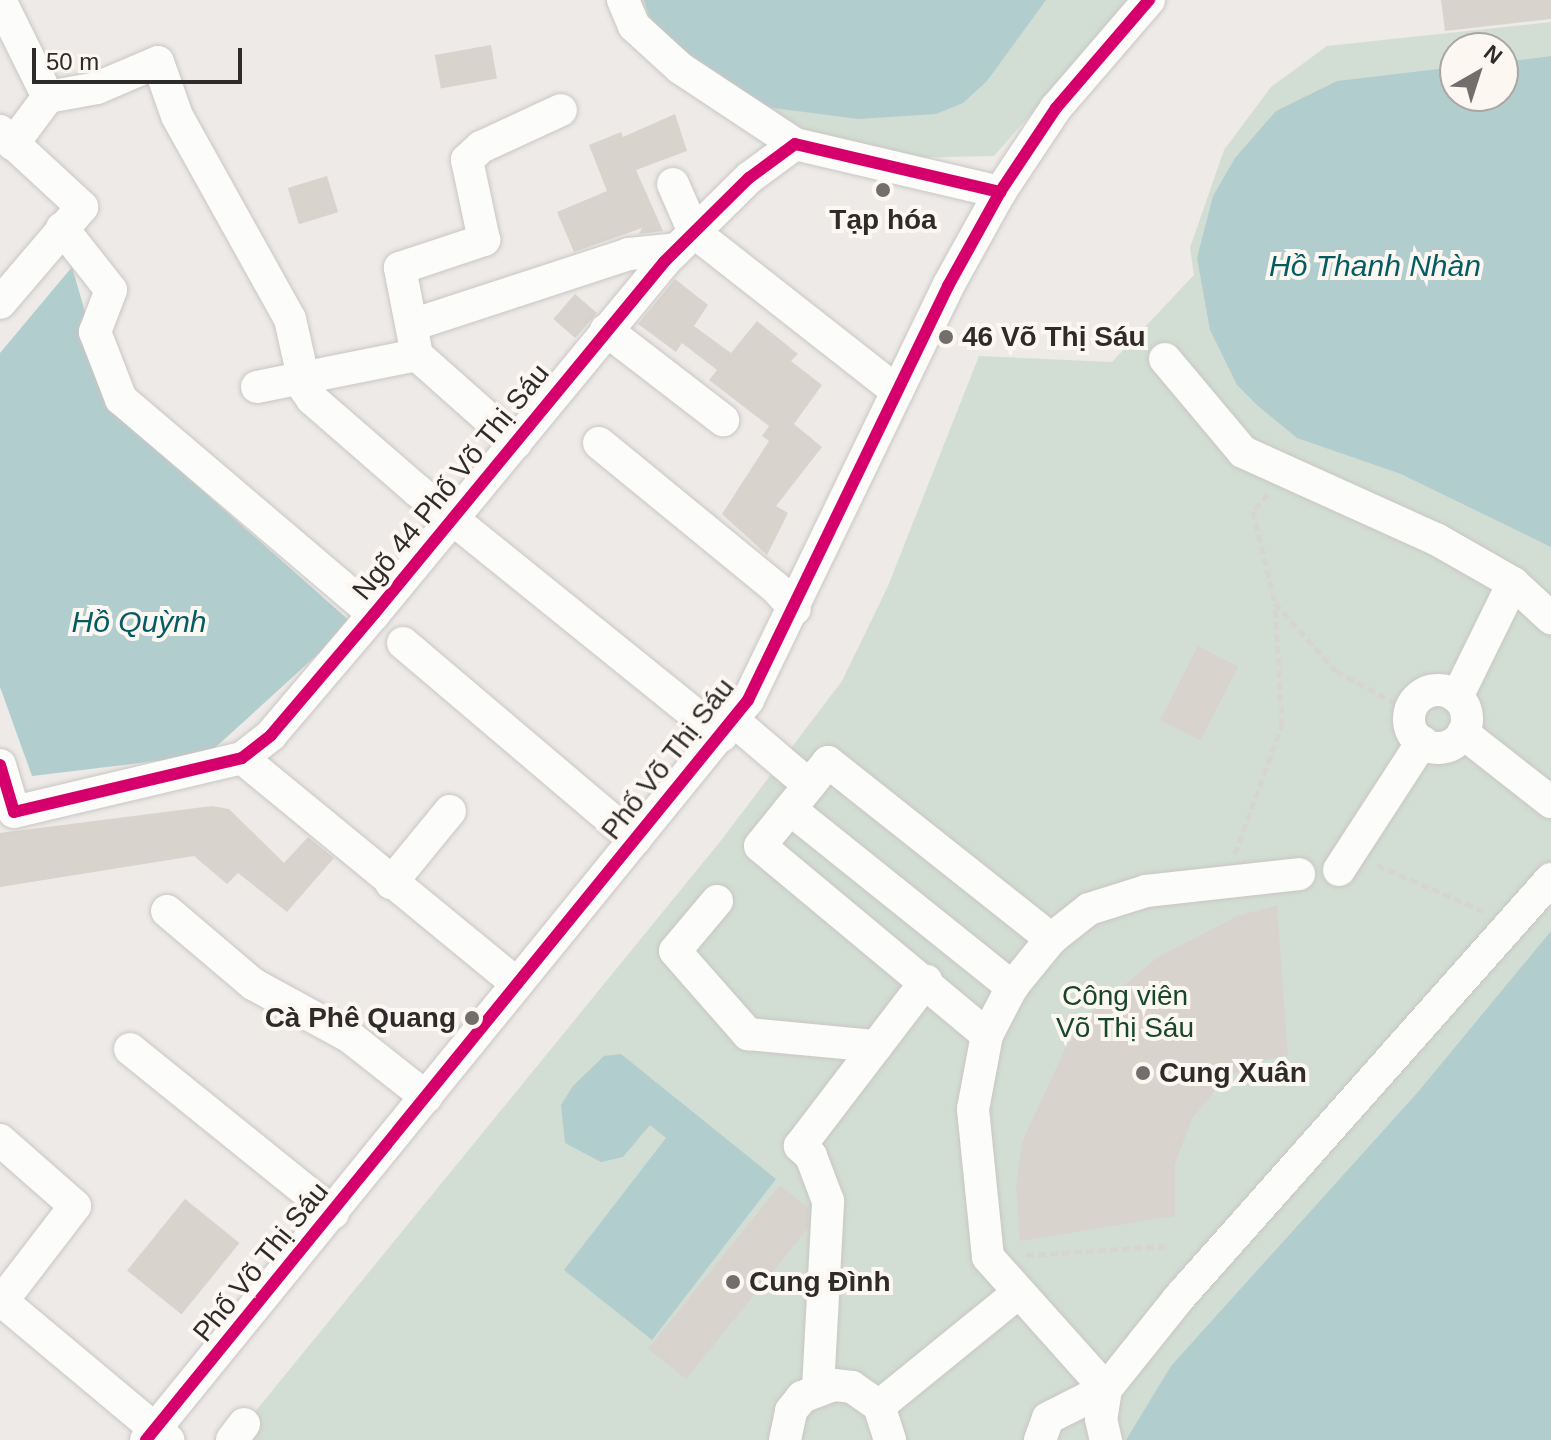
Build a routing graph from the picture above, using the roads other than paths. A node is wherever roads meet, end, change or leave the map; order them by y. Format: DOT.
graph roads {
  1 [pos="0,0"];
  2 [pos="623,0"];
  3 [pos="1149,0"];
  4 [pos="48,97"];
  5 [pos="561,110"];
  6 [pos="6,138"];
  7 [pos="795,144"];
  8 [pos="673,184"];
  9 [pos="1000,192"];
  10 [pos="81,211"];
  11 [pos="685,241"];
  12 [pos="0,303"];
  13 [pos="606,330"];
  14 [pos="414,340"];
  15 [pos="1165,359"];
  16 [pos="303,375"];
  17 [pos="257,387"];
  18 [pos="897,391"];
  19 [pos="723,420"];
  20 [pos="516,443"];
  21 [pos="599,443"];
  22 [pos="455,516"];
  23 [pos="1513,583"];
  24 [pos="795,609"];
  25 [pos="374,614"];
  26 [pos="1551,618"];
  27 [pos="403,643"];
  28 [pos="1457,697"];
  29 [pos="728,728"];
  30 [pos="1463,733"];
  31 [pos="1422,742"];
  32 [pos="242,758"];
  33 [pos="0,765"];
  34 [pos="800,797"];
  35 [pos="1551,802"];
  36 [pos="450,811"];
  37 [pos="7,814"];
  38 [pos="635,840"];
  39 [pos="1339,870"];
  40 [pos="1299,874"];
  41 [pos="1551,879"];
  42 [pos="391,883"];
  43 [pos="717,901"];
  44 [pos="167,911"];
  45 [pos="1051,939"];
  46 [pos="926,981"];
  47 [pos="517,984"];
  48 [pos="1012,987"];
  49 [pos="987,1035"];
  50 [pos="876,1046"];
  51 [pos="130,1049"];
  52 [pos="426,1097"];
  53 [pos="0,1140"];
  54 [pos="333,1213"];
  55 [pos="1018,1293"];
  56 [pos="818,1388"];
  57 [pos="879,1406"];
  58 [pos="1104,1416"];
  59 [pos="156,1436"];
  60 [pos="785,1440"];
  61 [pos="890,1440"];
  62 [pos="1040,1440"];
  1 -- 4 [label="street"];
  2 -- 7 [label="street"];
  3 -- 9 [label="street, Phố Võ Thị Sáu"];
  4 -- 6 [label="street"];
  4 -- 16 [label="street"];
  5 -- 14 [label="street"];
  6 -- 10 [label="street"];
  7 -- 9 [label="street"];
  7 -- 11 [label="street, Ngõ 44 Phố Võ Thị Sáu"];
  8 -- 11 [label="street"];
  9 -- 18 [label="street, Phố Võ Thị Sáu"];
  10 -- 12 [label="street"];
  10 -- 25 [label="street"];
  11 -- 13 [label="street, Ngõ 44 Phố Võ Thị Sáu"];
  11 -- 14 [label="street"];
  11 -- 18 [label="street"];
  13 -- 19 [label="street"];
  13 -- 20 [label="street, Ngõ 44 Phố Võ Thị Sáu"];
  14 -- 16 [label="street"];
  14 -- 20 [label="street"];
  15 -- 23 [label="street"];
  16 -- 17 [label="street"];
  16 -- 22 [label="street"];
  18 -- 24 [label="street, Phố Võ Thị Sáu"];
  20 -- 22 [label="street, Ngõ 44 Phố Võ Thị Sáu"];
  21 -- 24 [label="street"];
  22 -- 25 [label="street, Ngõ 44 Phố Võ Thị Sáu"];
  22 -- 29 [label="street"];
  23 -- 26 [label="street"];
  23 -- 28 [label="street"];
  24 -- 29 [label="street, Phố Võ Thị Sáu"];
  25 -- 32 [label="street, Ngõ 44 Phố Võ Thị Sáu"];
  27 -- 38 [label="street"];
  28 -- 30 [label="street"];
  28 -- 31 [label="street"];
  29 -- 34 [label="street"];
  29 -- 38 [label="street, Phố Võ Thị Sáu"];
  30 -- 31 [label="street"];
  30 -- 35 [label="street"];
  31 -- 39 [label="street"];
  32 -- 37 [label="street"];
  32 -- 42 [label="street"];
  33 -- 37 [label="street"];
  34 -- 45 [label="street"];
  34 -- 46 [label="street"];
  34 -- 48 [label="street"];
  36 -- 42 [label="street"];
  38 -- 47 [label="street, Phố Võ Thị Sáu"];
  40 -- 45 [label="street"];
  41 -- 58 [label="street"];
  42 -- 47 [label="street"];
  43 -- 50 [label="street"];
  44 -- 52 [label="street"];
  45 -- 48 [label="street"];
  46 -- 49 [label="street"];
  46 -- 50 [label="street"];
  47 -- 52 [label="street, Phố Võ Thị Sáu"];
  48 -- 49 [label="street"];
  49 -- 55 [label="street"];
  50 -- 56 [label="street"];
  51 -- 54 [label="street"];
  52 -- 54 [label="street, Phố Võ Thị Sáu"];
  53 -- 59 [label="street"];
  54 -- 59 [label="street, Phố Võ Thị Sáu"];
  55 -- 57 [label="street"];
  55 -- 58 [label="street"];
  56 -- 57 [label="street"];
  56 -- 60 [label="street"];
  57 -- 61 [label="street"];
  58 -- 62 [label="street"];
}
